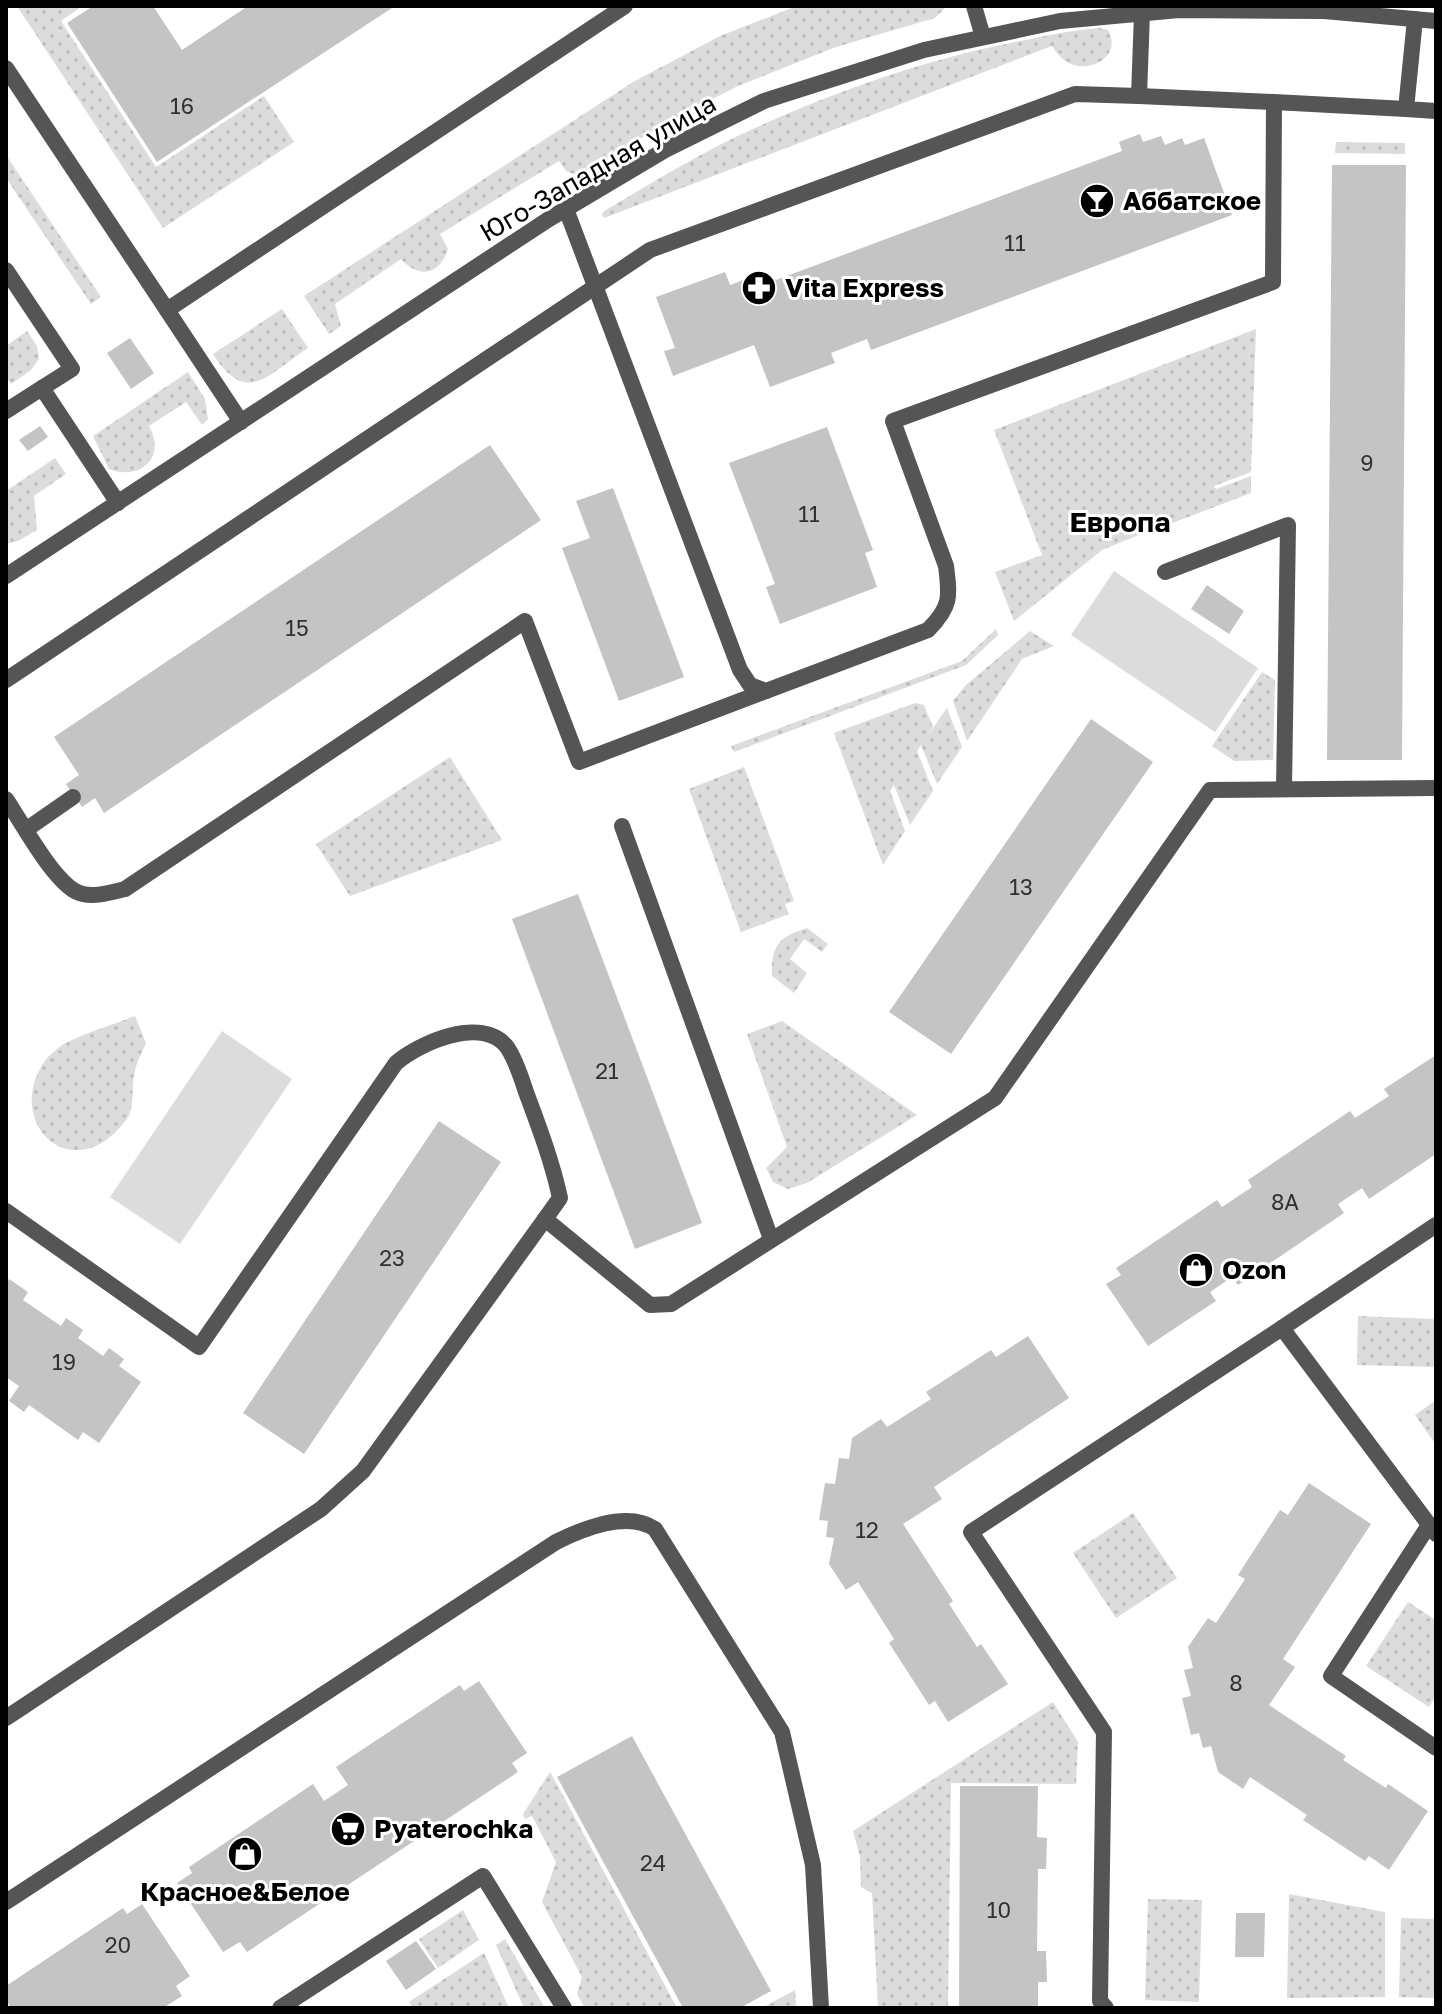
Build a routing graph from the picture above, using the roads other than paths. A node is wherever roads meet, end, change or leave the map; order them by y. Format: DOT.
graph roads {
  1 [pos="625,6"];
  2 [pos="974,6"];
  3 [pos="1142,13"];
  4 [pos="1415,19"];
  5 [pos="1436,21"];
  6 [pos="983,37"];
  7 [pos="6,68"];
  8 [pos="1139,96"];
  9 [pos="1274,102"];
  10 [pos="1406,109"];
  11 [pos="1436,111"];
  12 [pos="566,209"];
  13 [pos="6,270"];
  14 [pos="595,287"];
  15 [pos="167,310"];
  16 [pos="42,388"];
  17 [pos="6,411"];
  18 [pos="241,422"];
  19 [pos="118,503"];
  20 [pos="1165,572"];
  21 [pos="6,576"];
  22 [pos="6,680"];
  23 [pos="766,691"];
  24 [pos="1436,788"];
  25 [pos="1284,789"];
  26 [pos="73,797"];
  27 [pos="6,799"];
  28 [pos="622,826"];
  29 [pos="27,829"];
  30 [pos="6,1211"];
  31 [pos="545,1219"];
  32 [pos="1436,1225"];
  33 [pos="771,1239"];
  34 [pos="1282,1328"];
  35 [pos="1433,1529"];
  36 [pos="6,1718"];
  37 [pos="1436,1748"];
  38 [pos="6,1902"];
  39 [pos="280,2008"];
  40 [pos="564,2008"];
  41 [pos="821,2008"];
  42 [pos="1106,2008"];
  1 -- 15 [label="street"];
  2 -- 6 [label="street"];
  3 -- 4 [label="street, Юго-Западная улица"];
  3 -- 6 [label="street, Юго-Западная улица"];
  3 -- 8 [label="street"];
  4 -- 5 [label="street, Юго-Западная улица"];
  4 -- 10 [label="street"];
  6 -- 12 [label="street, Юго-Западная улица"];
  7 -- 15 [label="street"];
  8 -- 9 [label="street"];
  8 -- 14 [label="street"];
  9 -- 10 [label="street"];
  9 -- 23 [label="street"];
  10 -- 11 [label="street"];
  12 -- 14 [label="street"];
  12 -- 18 [label="street, Юго-Западная улица"];
  13 -- 16 [label="street"];
  14 -- 22 [label="street"];
  14 -- 23 [label="street"];
  15 -- 18 [label="street"];
  16 -- 17 [label="street"];
  16 -- 19 [label="street"];
  18 -- 19 [label="street, Юго-Западная улица"];
  19 -- 21 [label="street, Юго-Западная улица"];
  20 -- 25 [label="street"];
  23 -- 29 [label="street"];
  24 -- 25 [label="street"];
  25 -- 33 [label="street"];
  26 -- 29 [label="street"];
  27 -- 29 [label="street"];
  28 -- 33 [label="street"];
  30 -- 31 [label="street"];
  31 -- 33 [label="street"];
  31 -- 36 [label="street"];
  32 -- 34 [label="street"];
  34 -- 35 [label="street"];
  34 -- 42 [label="street"];
  35 -- 37 [label="street"];
  38 -- 41 [label="street"];
  39 -- 40 [label="street"];
}
